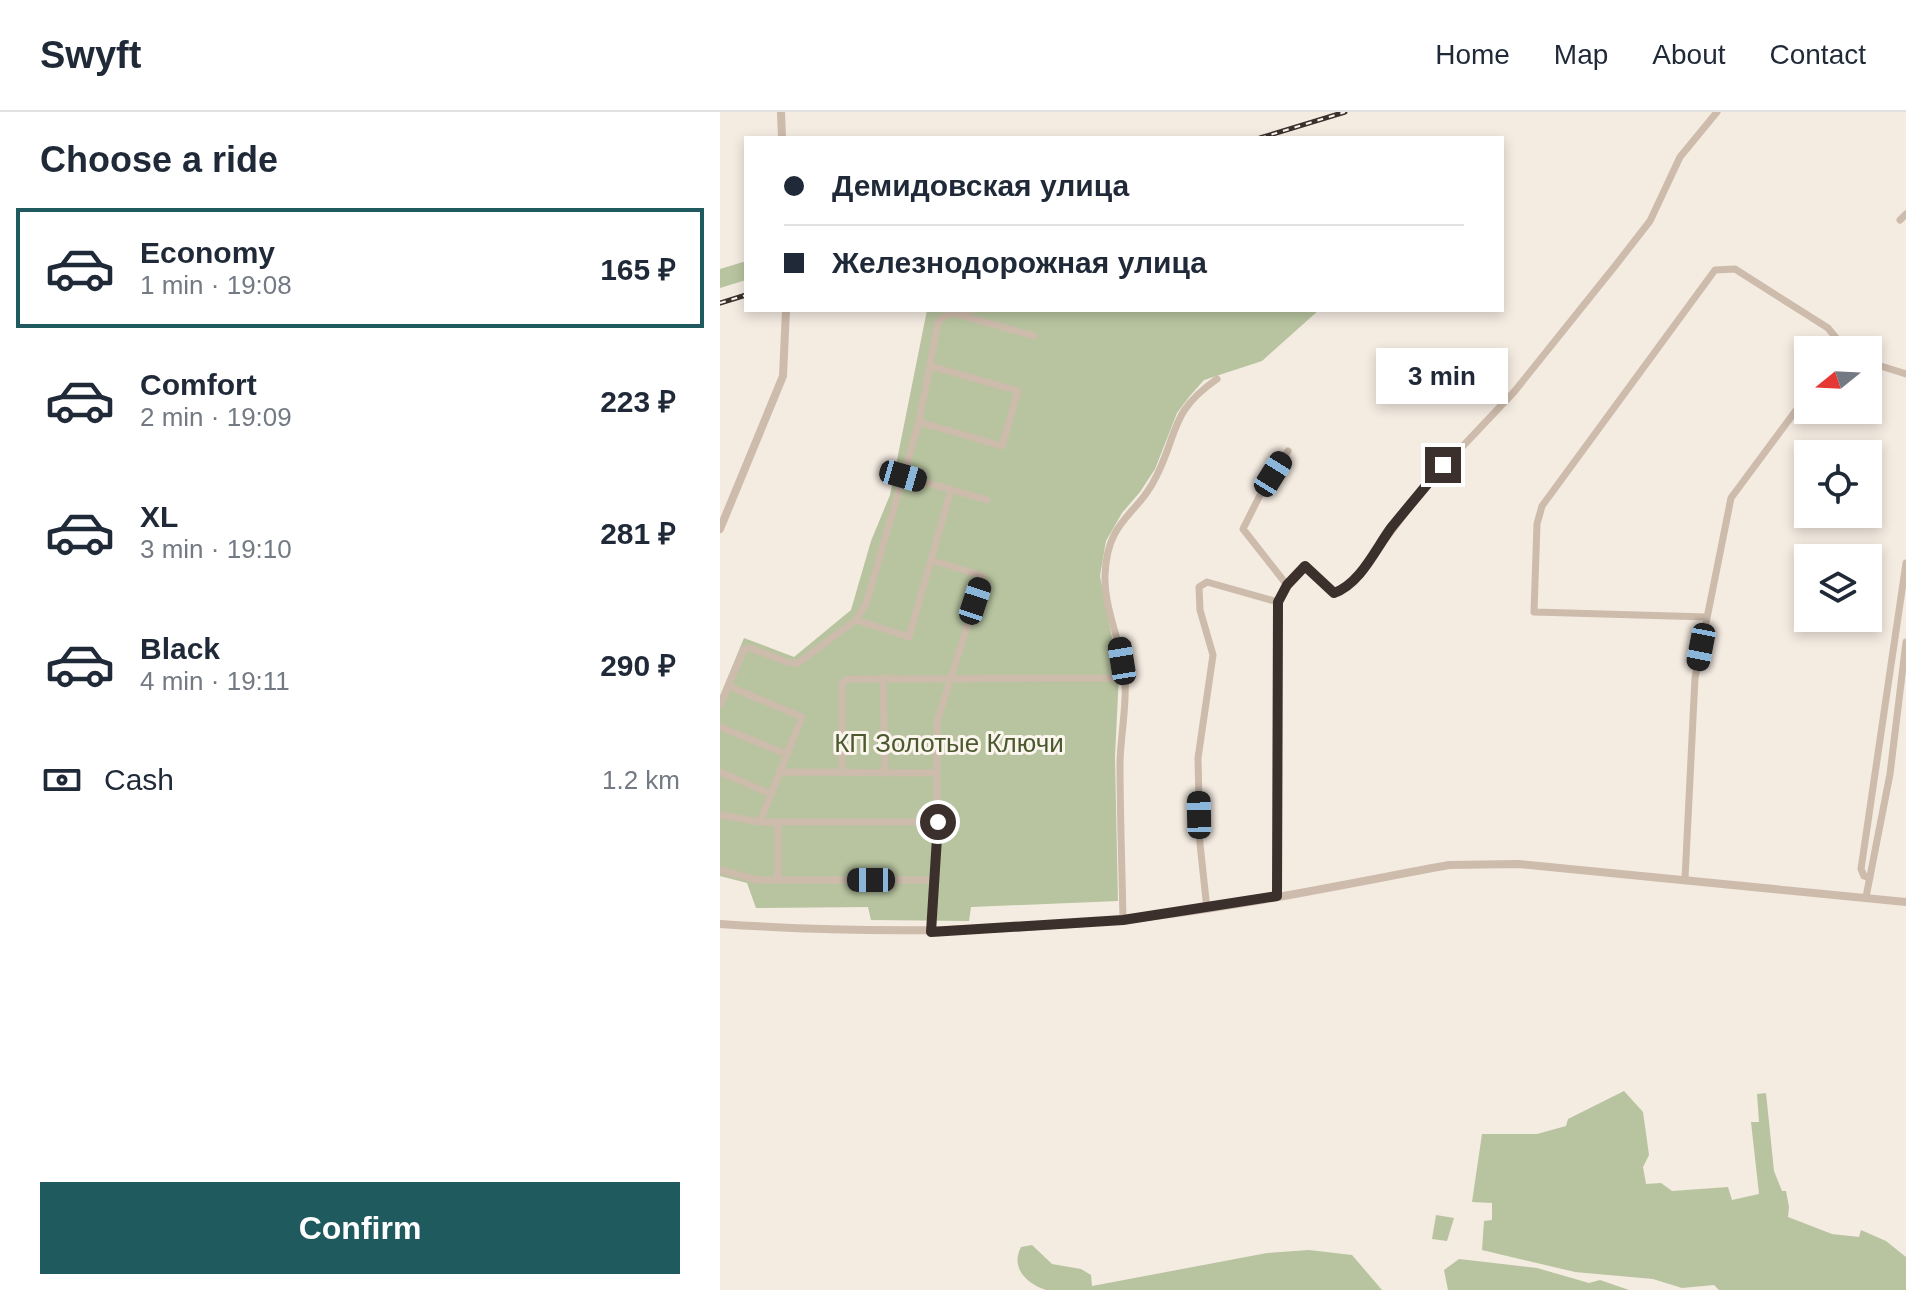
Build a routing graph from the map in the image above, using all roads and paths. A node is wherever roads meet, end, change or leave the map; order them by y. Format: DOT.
graph roads {
  1 [pos="781,112"];
  2 [pos="1717,112"];
  3 [pos="782,136"];
  4 [pos="786,312"];
  5 [pos="965,312"];
  6 [pos="958,314"];
  7 [pos="1034,336"];
  8 [pos="1834,336"];
  9 [pos="930,366"];
  10 [pos="1882,366"];
  11 [pos="1906,374"];
  12 [pos="1217,379"];
  13 [pos="1794,413"];
  14 [pos="919,422"];
  15 [pos="1288,451"];
  16 [pos="903,476"];
  17 [pos="951,490"];
  18 [pos="987,500"];
  19 [pos="720,529"];
  20 [pos="931,560"];
  21 [pos="1906,563"];
  22 [pos="1287,585"];
  23 [pos="1278,602"];
  24 [pos="1707,617"];
  25 [pos="856,620"];
  26 [pos="1906,642"];
  27 [pos="883,678"];
  28 [pos="950,678"];
  29 [pos="1125,678"];
  30 [pos="728,686"];
  31 [pos="720,705"];
  32 [pos="720,727"];
  33 [pos="786,754"];
  34 [pos="720,772"];
  35 [pos="779,772"];
  36 [pos="842,772"];
  37 [pos="885,773"];
  38 [pos="937,773"];
  39 [pos="771,794"];
  40 [pos="720,815"];
  41 [pos="760,822"];
  42 [pos="778,822"];
  43 [pos="938,822"];
  44 [pos="720,870"];
  45 [pos="1870,878"];
  46 [pos="1685,879"];
  47 [pos="778,880"];
  48 [pos="933,880"];
  49 [pos="1277,896"];
  50 [pos="1866,897"];
  51 [pos="1906,902"];
  52 [pos="1207,909"];
  53 [pos="1123,920"];
  54 [pos="720,924"];
  55 [pos="931,932"];
  1 -- 3 [label="street"];
  2 -- 22 [label="street"];
  4 -- 19 [label="street"];
  5 -- 6 [label="street"];
  6 -- 7 [label="street"];
  6 -- 9 [label="street"];
  8 -- 24 [label="street"];
  9 -- 14 [label="street"];
  9 -- 14 [label="street"];
  10 -- 11 [label="street"];
  12 -- 29 [label="street"];
  13 -- 24 [label="street"];
  14 -- 16 [label="street"];
  15 -- 22 [label="street"];
  16 -- 17 [label="street"];
  16 -- 25 [label="street"];
  17 -- 18 [label="street"];
  17 -- 20 [label="street"];
  20 -- 25 [label="street"];
  20 -- 28 [label="street"];
  21 -- 45 [label="street"];
  22 -- 23 [label="street"];
  23 -- 49 [label="street"];
  23 -- 52 [label="street"];
  24 -- 46 [label="street"];
  25 -- 30 [label="street"];
  26 -- 45 [label="street"];
  27 -- 28 [label="street"];
  27 -- 36 [label="street"];
  27 -- 37 [label="street"];
  28 -- 29 [label="street"];
  28 -- 38 [label="street"];
  29 -- 53 [label="street"];
  30 -- 31 [label="street"];
  30 -- 33 [label="street"];
  32 -- 33 [label="street"];
  33 -- 35 [label="street"];
  34 -- 39 [label="street"];
  35 -- 36 [label="street"];
  35 -- 39 [label="street"];
  36 -- 37 [label="street"];
  37 -- 38 [label="street"];
  38 -- 43 [label="street"];
  39 -- 41 [label="street"];
  40 -- 41 [label="street"];
  41 -- 42 [label="street"];
  42 -- 43 [label="street"];
  42 -- 47 [label="street"];
  43 -- 48 [label="street"];
  44 -- 47 [label="street"];
  45 -- 50 [label="street"];
  46 -- 49 [label="street"];
  46 -- 50 [label="street"];
  47 -- 48 [label="street"];
  48 -- 55 [label="street"];
  49 -- 52 [label="street"];
  50 -- 51 [label="street"];
  52 -- 53 [label="street"];
  53 -- 55 [label="street"];
  54 -- 55 [label="street"];
}
